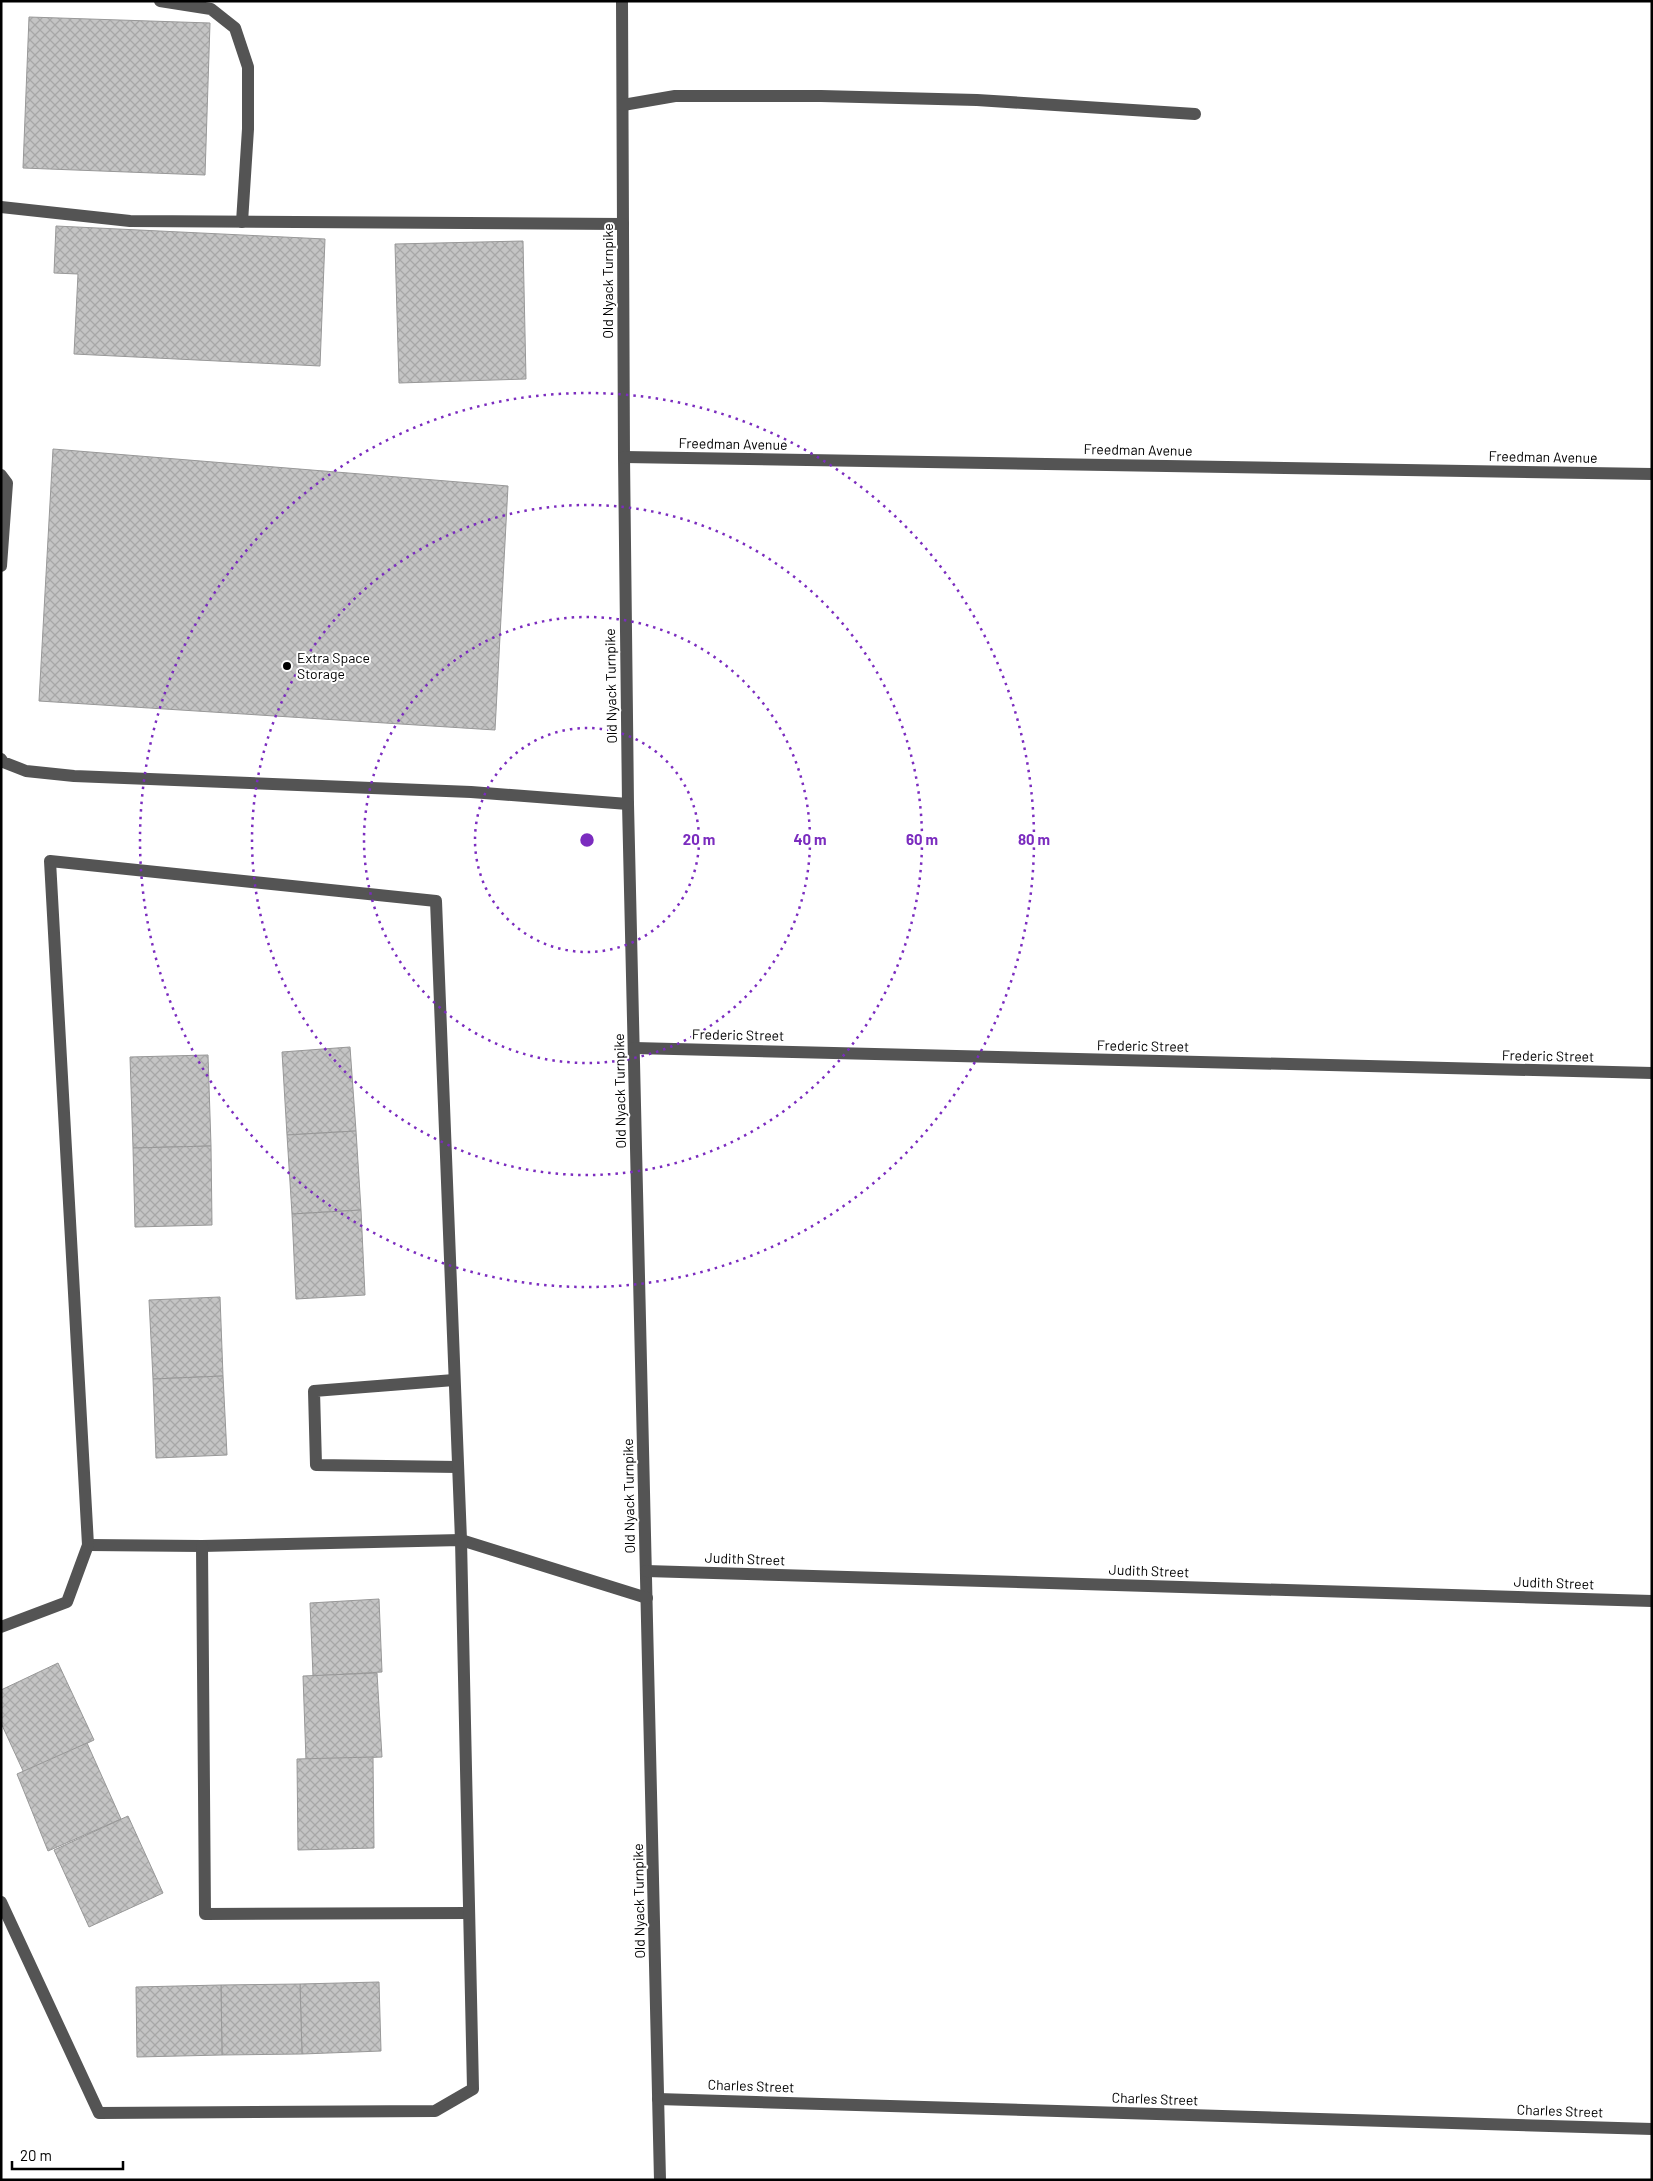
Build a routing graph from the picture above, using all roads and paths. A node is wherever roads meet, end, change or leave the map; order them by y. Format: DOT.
graph roads {
  1 [pos="160,1"];
  2 [pos="622,1"];
  3 [pos="623,104"];
  4 [pos="1195,114"];
  5 [pos="1,207"];
  6 [pos="242,222"];
  7 [pos="623,224"];
  8 [pos="624,457"];
  9 [pos="1652,474"];
  10 [pos="1,476"];
  11 [pos="1,566"];
  12 [pos="1,759"];
  13 [pos="628,804"];
  14 [pos="634,1048"];
  15 [pos="1652,1073"];
  16 [pos="454,1380"];
  17 [pos="458,1467"];
  18 [pos="461,1540"];
  19 [pos="88,1545"];
  20 [pos="202,1546"];
  21 [pos="646,1571"];
  22 [pos="646,1598"];
  23 [pos="1652,1600"];
  24 [pos="1,1627"];
  25 [pos="1,1902"];
  26 [pos="468,1913"];
  27 [pos="658,2099"];
  28 [pos="1652,2129"];
  29 [pos="660,2180"];
  1 -- 6 [label="street"];
  2 -- 3 [label="street, Old Nyack Turnpike"];
  3 -- 4 [label="street"];
  3 -- 7 [label="street, Old Nyack Turnpike"];
  5 -- 6 [label="street"];
  6 -- 7 [label="street"];
  7 -- 8 [label="street, Old Nyack Turnpike"];
  8 -- 9 [label="street, Freedman Avenue"];
  8 -- 13 [label="street, Old Nyack Turnpike"];
  10 -- 11 [label="street"];
  12 -- 13 [label="street"];
  13 -- 14 [label="street, Old Nyack Turnpike"];
  14 -- 15 [label="street, Frederic Street"];
  14 -- 21 [label="street, Old Nyack Turnpike"];
  16 -- 17 [label="street"];
  16 -- 17 [label="street"];
  16 -- 19 [label="street"];
  17 -- 18 [label="street"];
  18 -- 20 [label="street"];
  18 -- 22 [label="street"];
  18 -- 26 [label="street"];
  19 -- 20 [label="street"];
  19 -- 24 [label="street"];
  20 -- 26 [label="street"];
  21 -- 22 [label="street, Old Nyack Turnpike"];
  21 -- 23 [label="street, Judith Street"];
  22 -- 27 [label="street, Old Nyack Turnpike"];
  25 -- 26 [label="street"];
  27 -- 28 [label="street, Charles Street"];
  27 -- 29 [label="street, Old Nyack Turnpike"];
}
